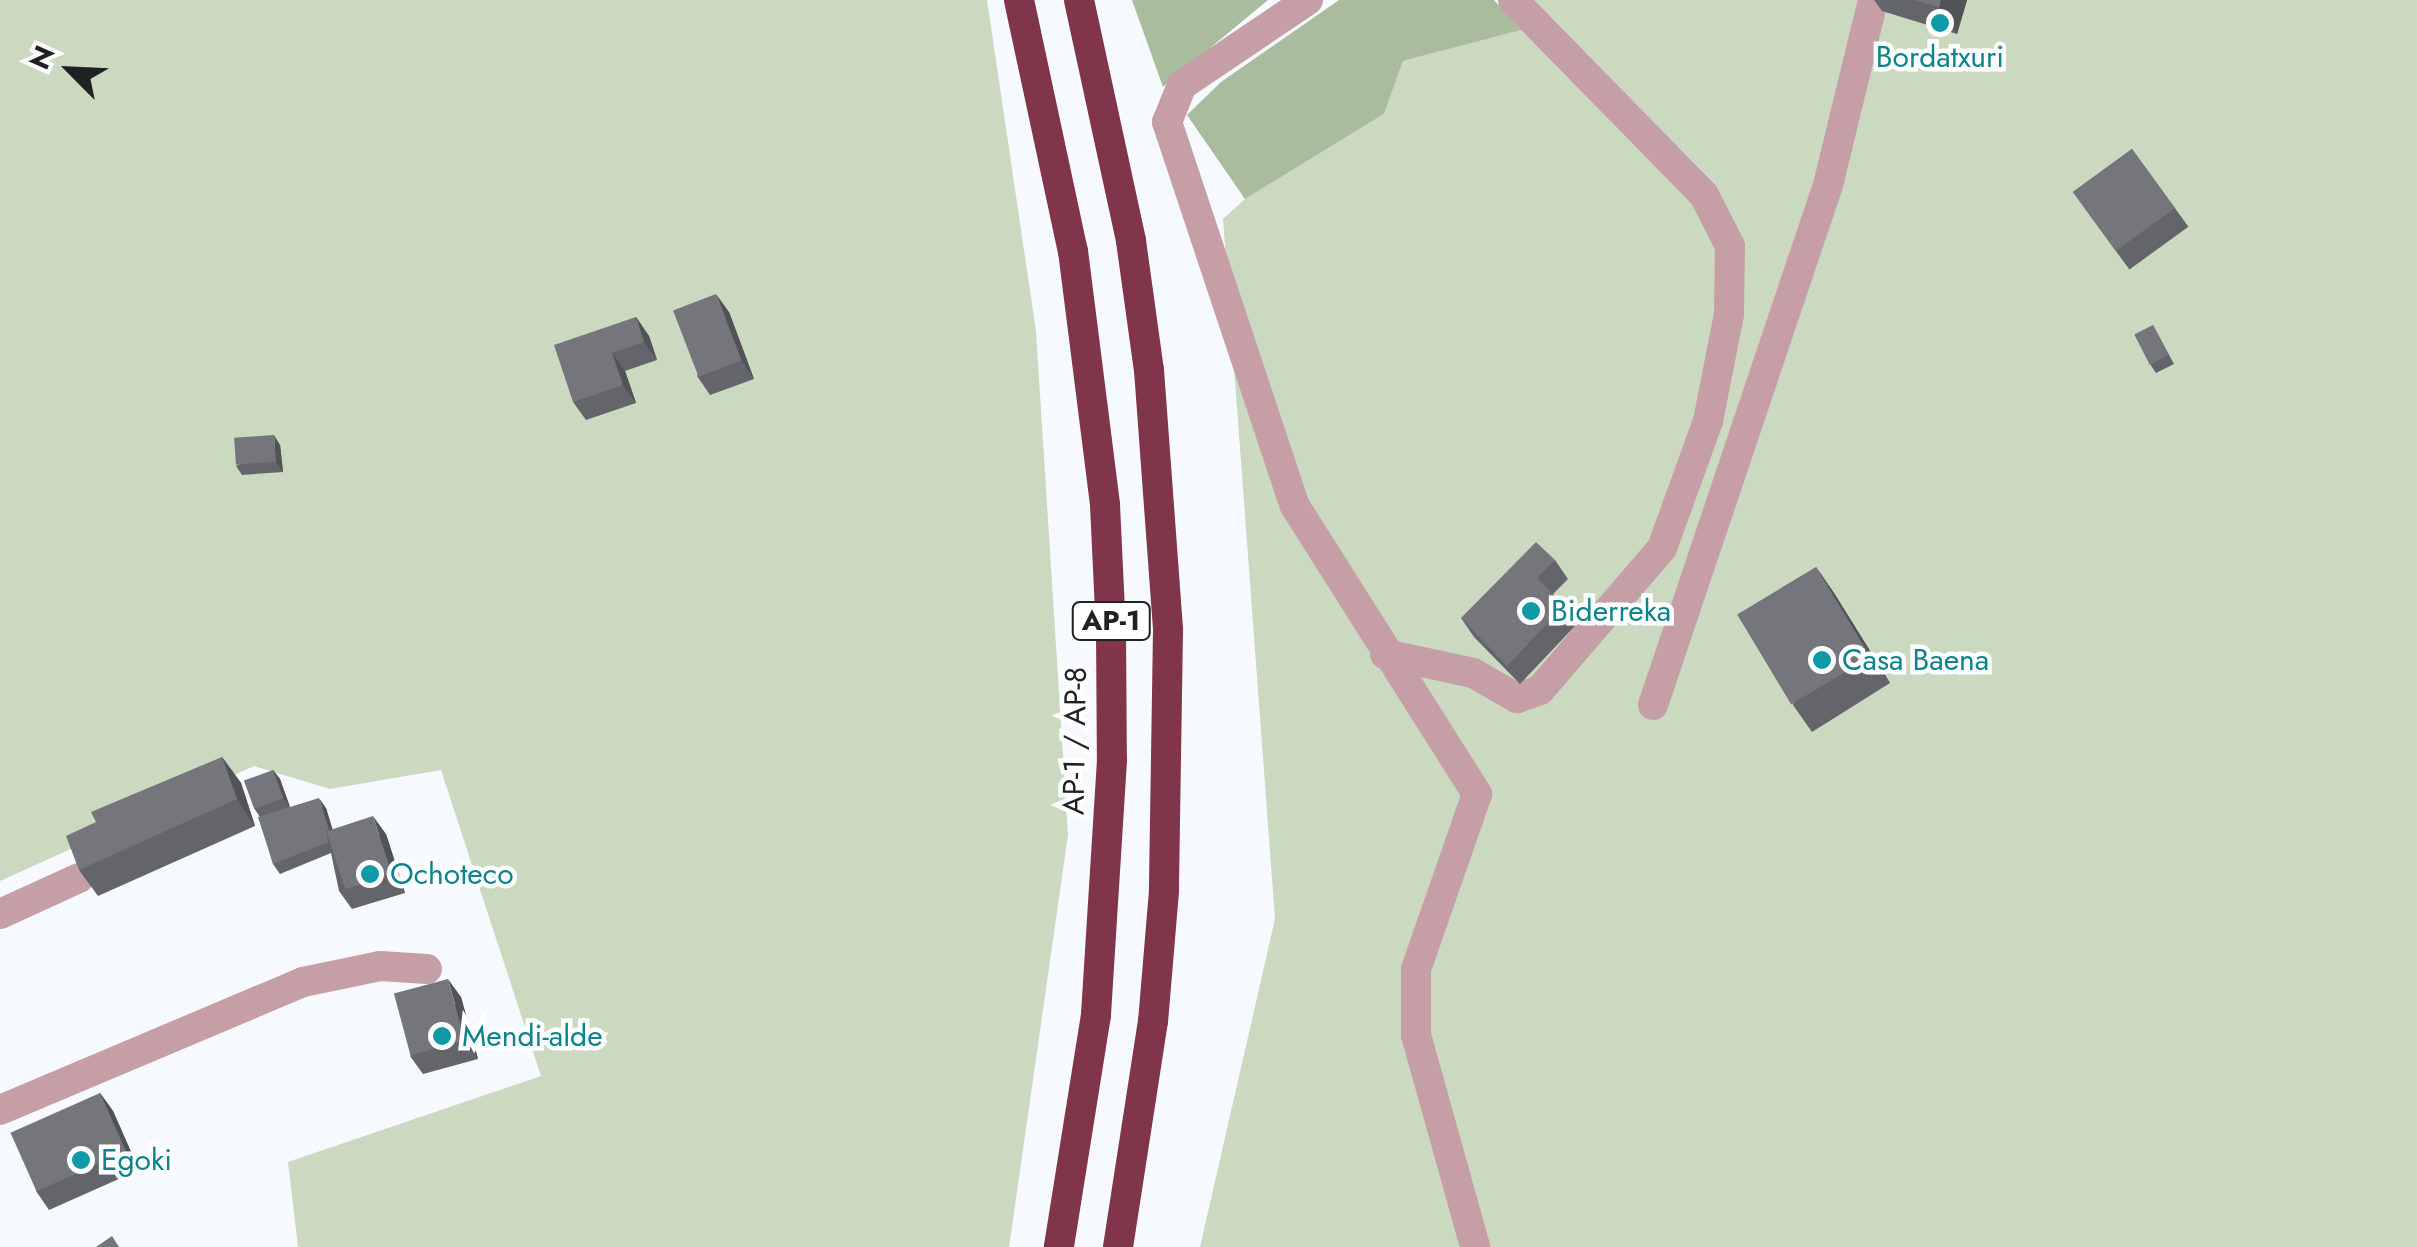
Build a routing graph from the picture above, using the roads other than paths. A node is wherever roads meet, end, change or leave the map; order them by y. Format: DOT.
graph roads {
  1 [pos="1020,0"];
  2 [pos="1079,0"];
  3 [pos="1308,0"];
  4 [pos="1513,0"];
  5 [pos="1873,0"];
  6 [pos="1385,654"];
  7 [pos="1653,704"];
  8 [pos="79,878"];
  9 [pos="0,914"];
  10 [pos="427,969"];
  11 [pos="0,1110"];
  12 [pos="1059,1247"];
  13 [pos="1118,1247"];
  14 [pos="1475,1247"];
  1 -- 12 [label="highway, AP-1 / AP-8 / AP-1"];
  2 -- 13 [label="highway, AP-1"];
  3 -- 6 [label="street"];
  4 -- 6 [label="street"];
  5 -- 7 [label="street"];
  6 -- 14 [label="street"];
  8 -- 9 [label="street"];
  10 -- 11 [label="street"];
}
